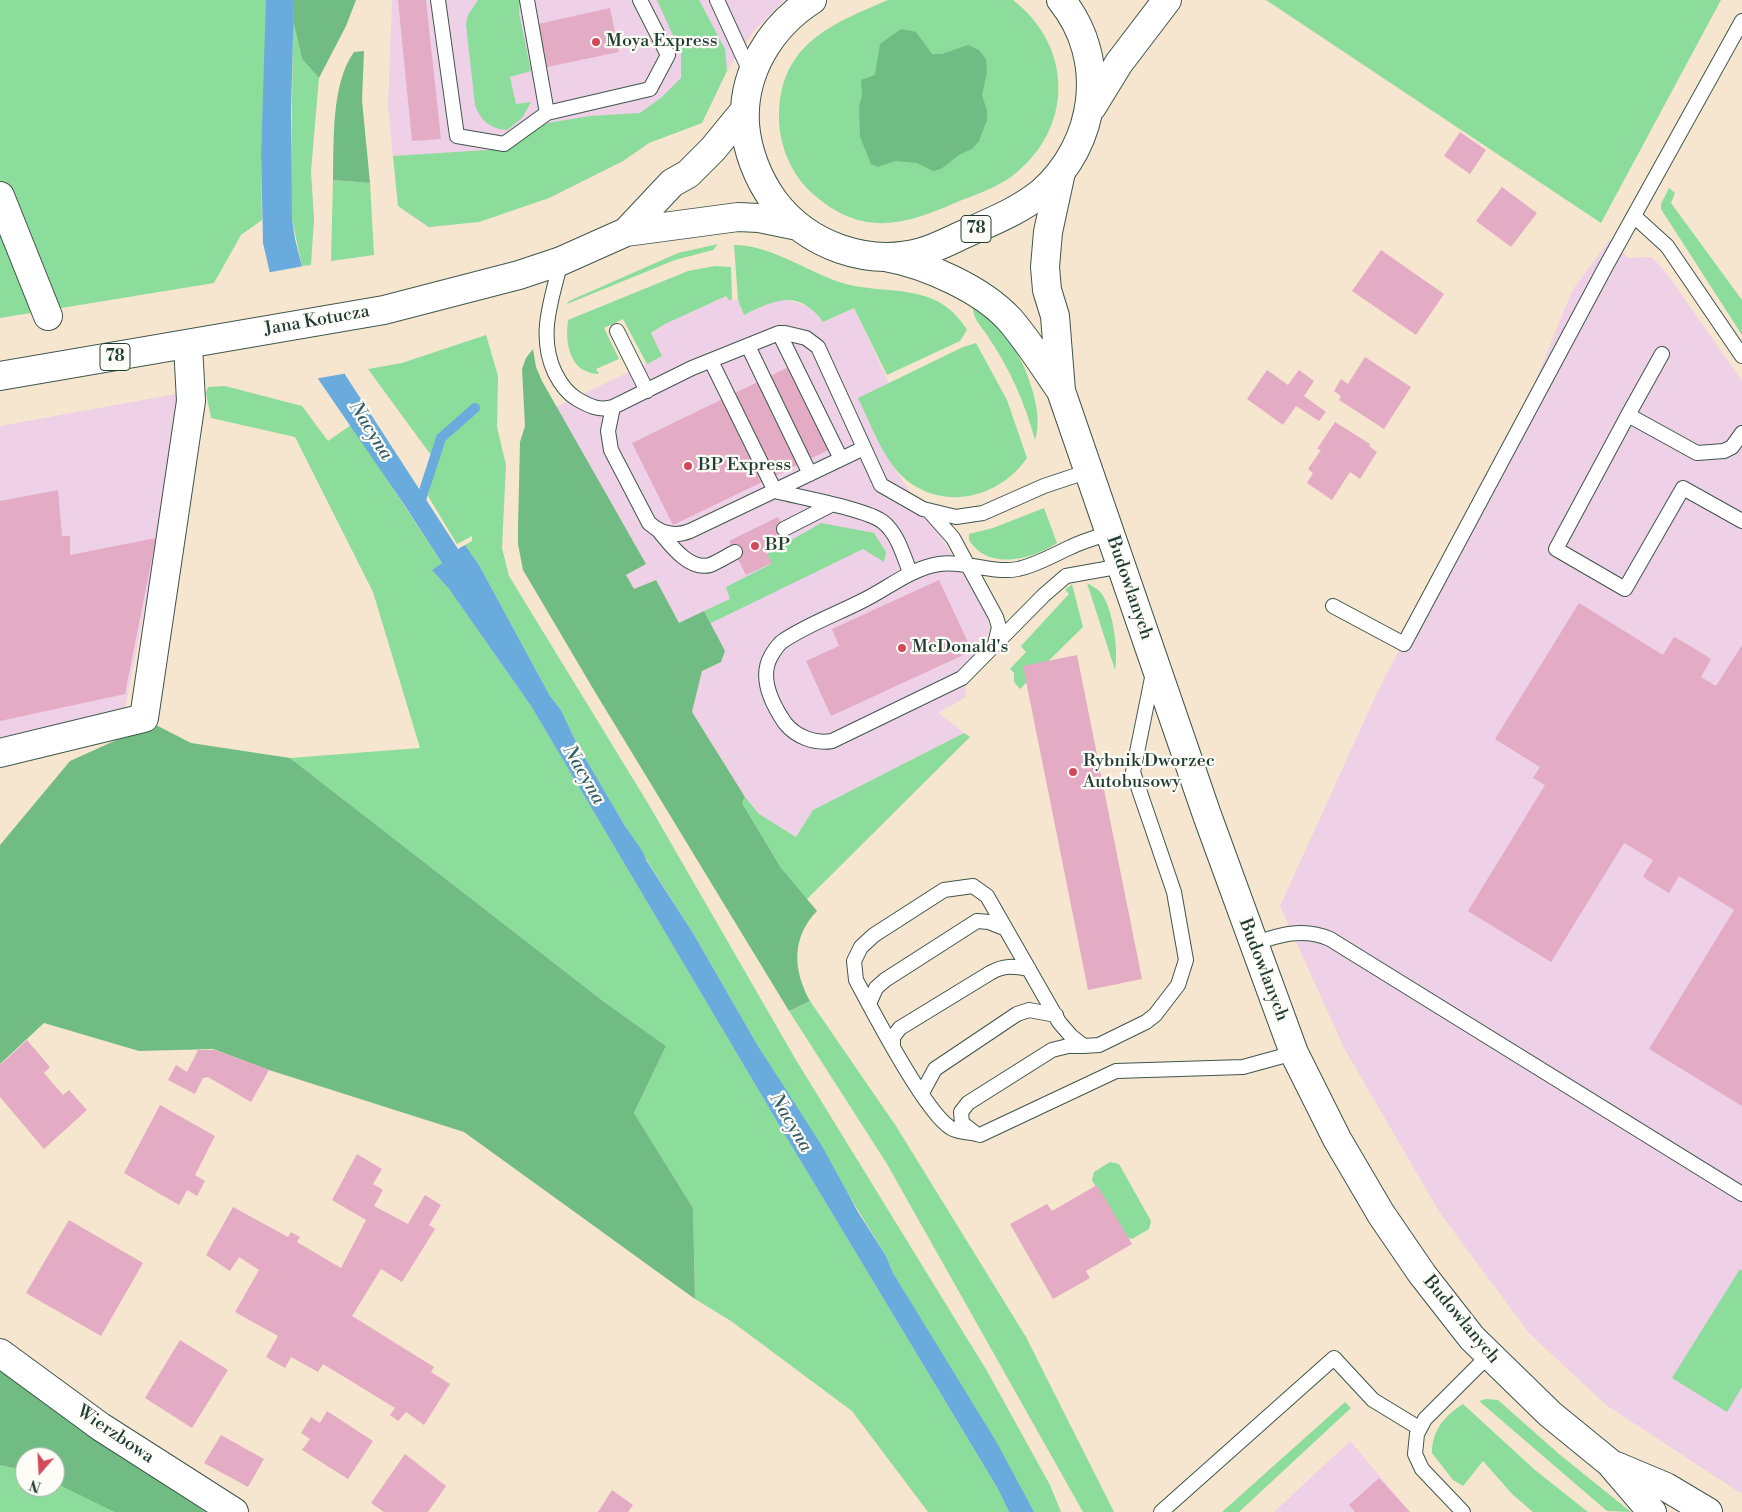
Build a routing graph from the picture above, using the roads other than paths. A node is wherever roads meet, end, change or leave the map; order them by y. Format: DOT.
graph roads {
  1 [pos="438,0"];
  2 [pos="527,0"];
  3 [pos="640,0"];
  4 [pos="718,0"];
  5 [pos="1061,0"];
  6 [pos="1167,0"];
  7 [pos="806,1"];
  8 [pos="1742,21"];
  9 [pos="752,76"];
  10 [pos="745,110"];
  11 [pos="547,113"];
  12 [pos="1088,115"];
  13 [pos="1061,172"];
  14 [pos="0,196"];
  15 [pos="1635,217"];
  16 [pos="798,226"];
  17 [pos="626,232"];
  18 [pos="879,256"];
  19 [pos="561,261"];
  20 [pos="48,316"];
  21 [pos="617,331"];
  22 [pos="779,334"];
  23 [pos="188,345"];
  24 [pos="748,346"];
  25 [pos="1662,354"];
  26 [pos="1742,356"];
  27 [pos="711,361"];
  28 [pos="0,376"];
  29 [pos="647,391"];
  30 [pos="1061,391"];
  31 [pos="613,408"];
  32 [pos="1628,415"];
  33 [pos="1742,433"];
  34 [pos="864,448"];
  35 [pos="841,459"];
  36 [pos="1089,471"];
  37 [pos="810,474"];
  38 [pos="775,491"];
  39 [pos="832,505"];
  40 [pos="930,512"];
  41 [pos="1742,521"];
  42 [pos="784,529"];
  43 [pos="659,530"];
  44 [pos="1110,533"];
  45 [pos="735,552"];
  46 [pos="968,566"];
  47 [pos="1122,566"];
  48 [pos="910,572"];
  49 [pos="1333,606"];
  50 [pos="993,647"];
  51 [pos="1155,665"];
  52 [pos="0,753"];
  53 [pos="1004,928"];
  54 [pos="1252,944"];
  55 [pos="1029,969"];
  56 [pos="869,1004"];
  57 [pos="1056,1015"];
  58 [pos="893,1046"];
  59 [pos="1084,1046"];
  60 [pos="1294,1054"];
  61 [pos="922,1093"];
  62 [pos="975,1134"];
  63 [pos="1742,1194"];
  64 [pos="0,1353"];
  65 [pos="1489,1355"];
  66 [pos="1420,1428"];
  67 [pos="1610,1463"];
  68 [pos="234,1512"];
  69 [pos="1161,1512"];
  70 [pos="1463,1512"];
  71 [pos="1652,1512"];
  72 [pos="1708,1512"];
  1 -- 11 [label="lane"];
  2 -- 11 [label="lane"];
  3 -- 11 [label="lane"];
  4 -- 9 [label="lane"];
  5 -- 12 [label="street, 78"];
  6 -- 12 [label="street, 78"];
  7 -- 9 [label="street, 78"];
  8 -- 15 [label="lane"];
  9 -- 10 [label="street, 78"];
  10 -- 16 [label="street, 78"];
  10 -- 17 [label="street, Jana Kotucza / 78"];
  12 -- 13 [label="street, 78"];
  13 -- 18 [label="street, 78"];
  13 -- 30 [label="street, Budowlanych"];
  14 -- 20 [label="street"];
  15 -- 26 [label="lane"];
  15 -- 49 [label="lane"];
  16 -- 17 [label="street, Jana Kotucza / 78"];
  16 -- 18 [label="street, 78"];
  17 -- 19 [label="street, Jana Kotucza / 78"];
  18 -- 30 [label="street, Budowlanych"];
  19 -- 23 [label="street, Jana Kotucza / 78"];
  19 -- 31 [label="lane"];
  21 -- 29 [label="lane"];
  22 -- 24 [label="lane"];
  22 -- 34 [label="lane"];
  22 -- 35 [label="lane"];
  23 -- 28 [label="street, Jana Kotucza / 78"];
  23 -- 52 [label="street"];
  24 -- 27 [label="lane"];
  24 -- 37 [label="lane"];
  25 -- 32 [label="lane"];
  27 -- 29 [label="lane"];
  27 -- 38 [label="lane"];
  29 -- 31 [label="lane"];
  30 -- 36 [label="street, Budowlanych"];
  31 -- 43 [label="lane"];
  32 -- 33 [label="lane"];
  32 -- 41 [label="lane"];
  34 -- 35 [label="lane"];
  34 -- 40 [label="lane"];
  35 -- 37 [label="lane"];
  36 -- 40 [label="lane"];
  36 -- 44 [label="street, Budowlanych"];
  37 -- 38 [label="lane"];
  38 -- 39 [label="lane"];
  38 -- 43 [label="lane"];
  39 -- 42 [label="lane"];
  39 -- 48 [label="lane"];
  40 -- 46 [label="lane"];
  43 -- 45 [label="lane"];
  44 -- 46 [label="lane"];
  44 -- 47 [label="street, Budowlanych"];
  46 -- 48 [label="lane"];
  46 -- 50 [label="lane"];
  47 -- 50 [label="lane"];
  47 -- 51 [label="street, Budowlanych"];
  48 -- 50 [label="lane"];
  51 -- 54 [label="street, Budowlanych"];
  51 -- 59 [label="lane"];
  53 -- 55 [label="lane"];
  53 -- 56 [label="lane"];
  53 -- 56 [label="lane"];
  54 -- 60 [label="street, Budowlanych"];
  54 -- 63 [label="lane"];
  55 -- 57 [label="lane"];
  55 -- 58 [label="lane"];
  56 -- 58 [label="lane"];
  57 -- 59 [label="lane"];
  57 -- 61 [label="lane"];
  58 -- 61 [label="lane"];
  59 -- 62 [label="lane"];
  60 -- 62 [label="lane"];
  60 -- 65 [label="street, Budowlanych"];
  61 -- 62 [label="lane"];
  64 -- 68 [label="street, Wierzbowa"];
  65 -- 66 [label="lane"];
  65 -- 67 [label="street, Budowlanych"];
  66 -- 69 [label="lane"];
  66 -- 70 [label="lane"];
  67 -- 71 [label="street, Budowlanych"];
  67 -- 72 [label="street, Budowlanych"];
}
